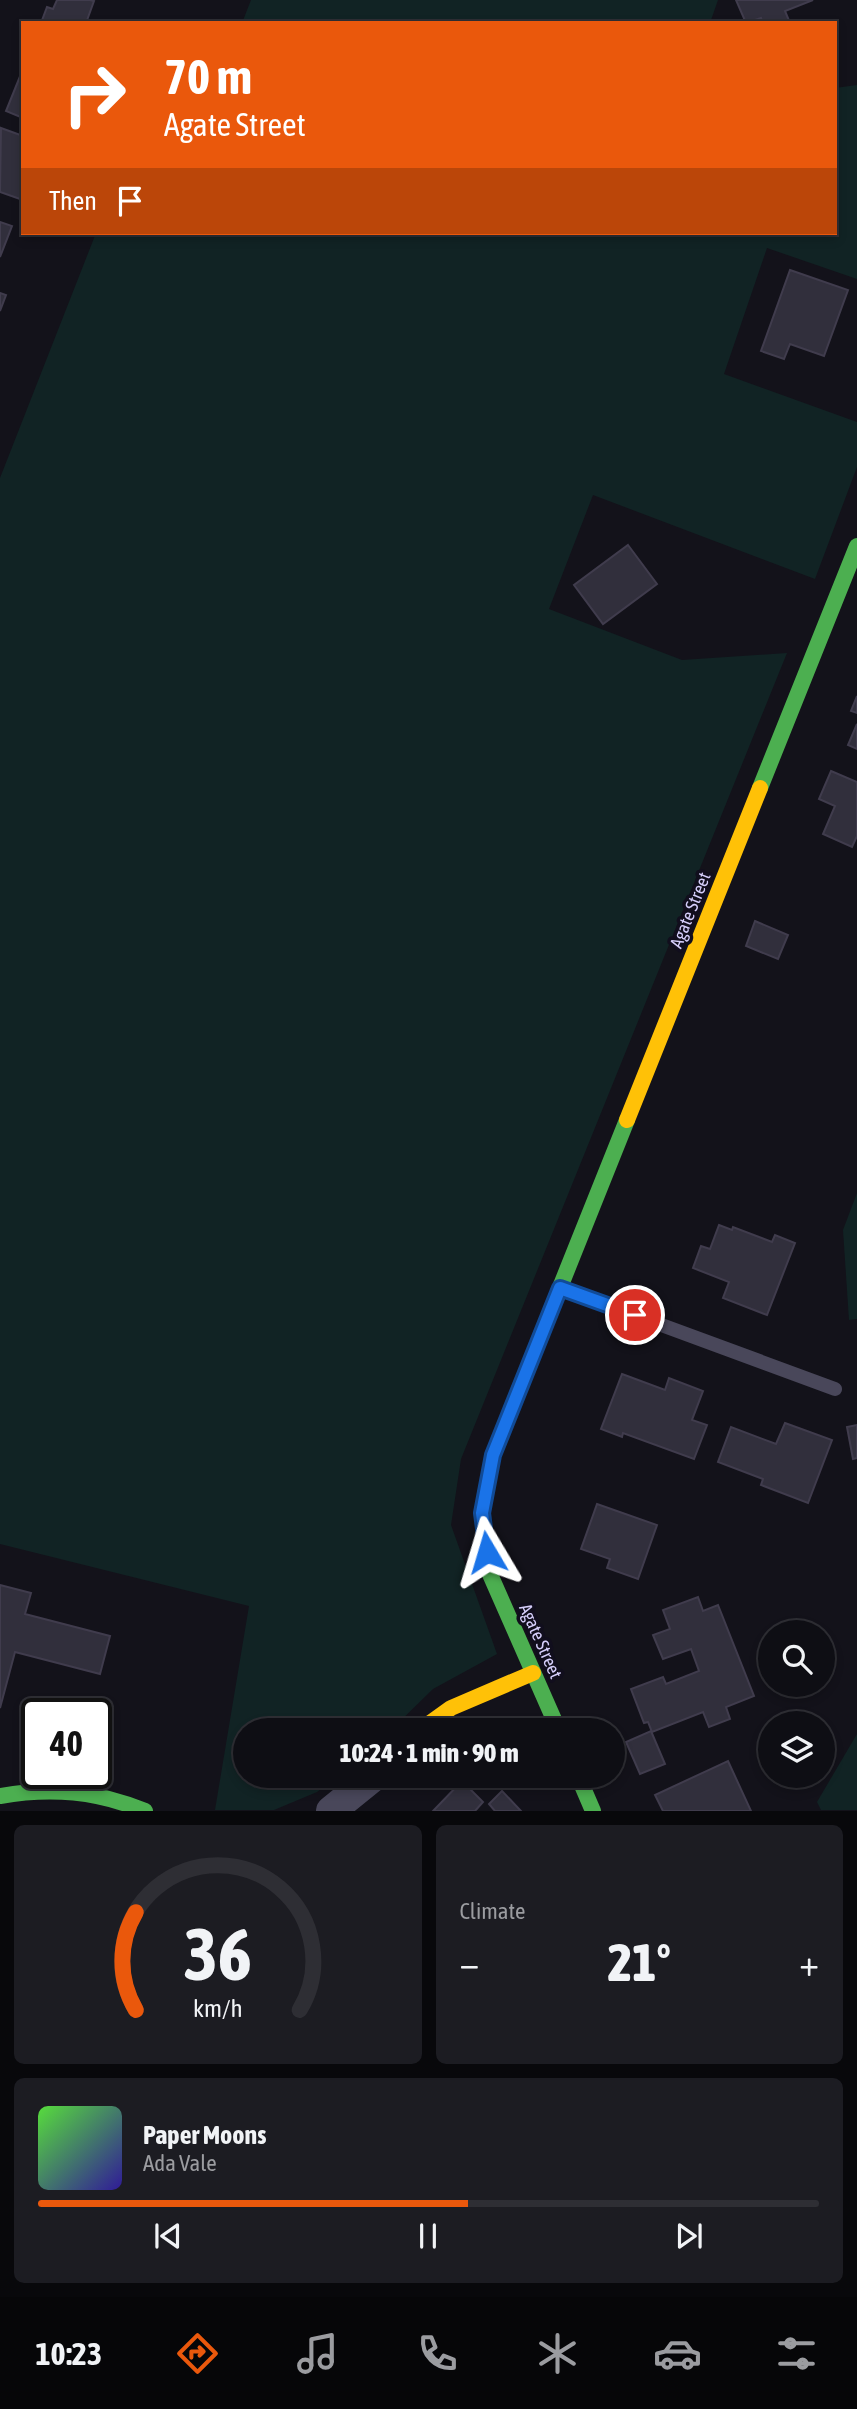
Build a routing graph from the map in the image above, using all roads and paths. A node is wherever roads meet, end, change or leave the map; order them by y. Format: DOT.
graph roads {
  1 [pos="857,546"];
  2 [pos="560,1288"];
  3 [pos="835,1389"];
  4 [pos="533,1673"];
  5 [pos="436,1718"];
  6 [pos="553,1718"];
  7 [pos="359,1788"];
  8 [pos="583,1788"];
  9 [pos="0,1796"];
  10 [pos="145,1811"];
  11 [pos="331,1811"];
  12 [pos="593,1811"];
  1 -- 2 [label="street, Agate Street"];
  2 -- 3 [label="lane"];
  2 -- 4 [label="street, Agate Street"];
  4 -- 5 [label="street"];
  4 -- 6 [label="street, Agate Street"];
  7 -- 11 [label="street"];
  8 -- 12 [label="street"];
  9 -- 10 [label="street"];
}
